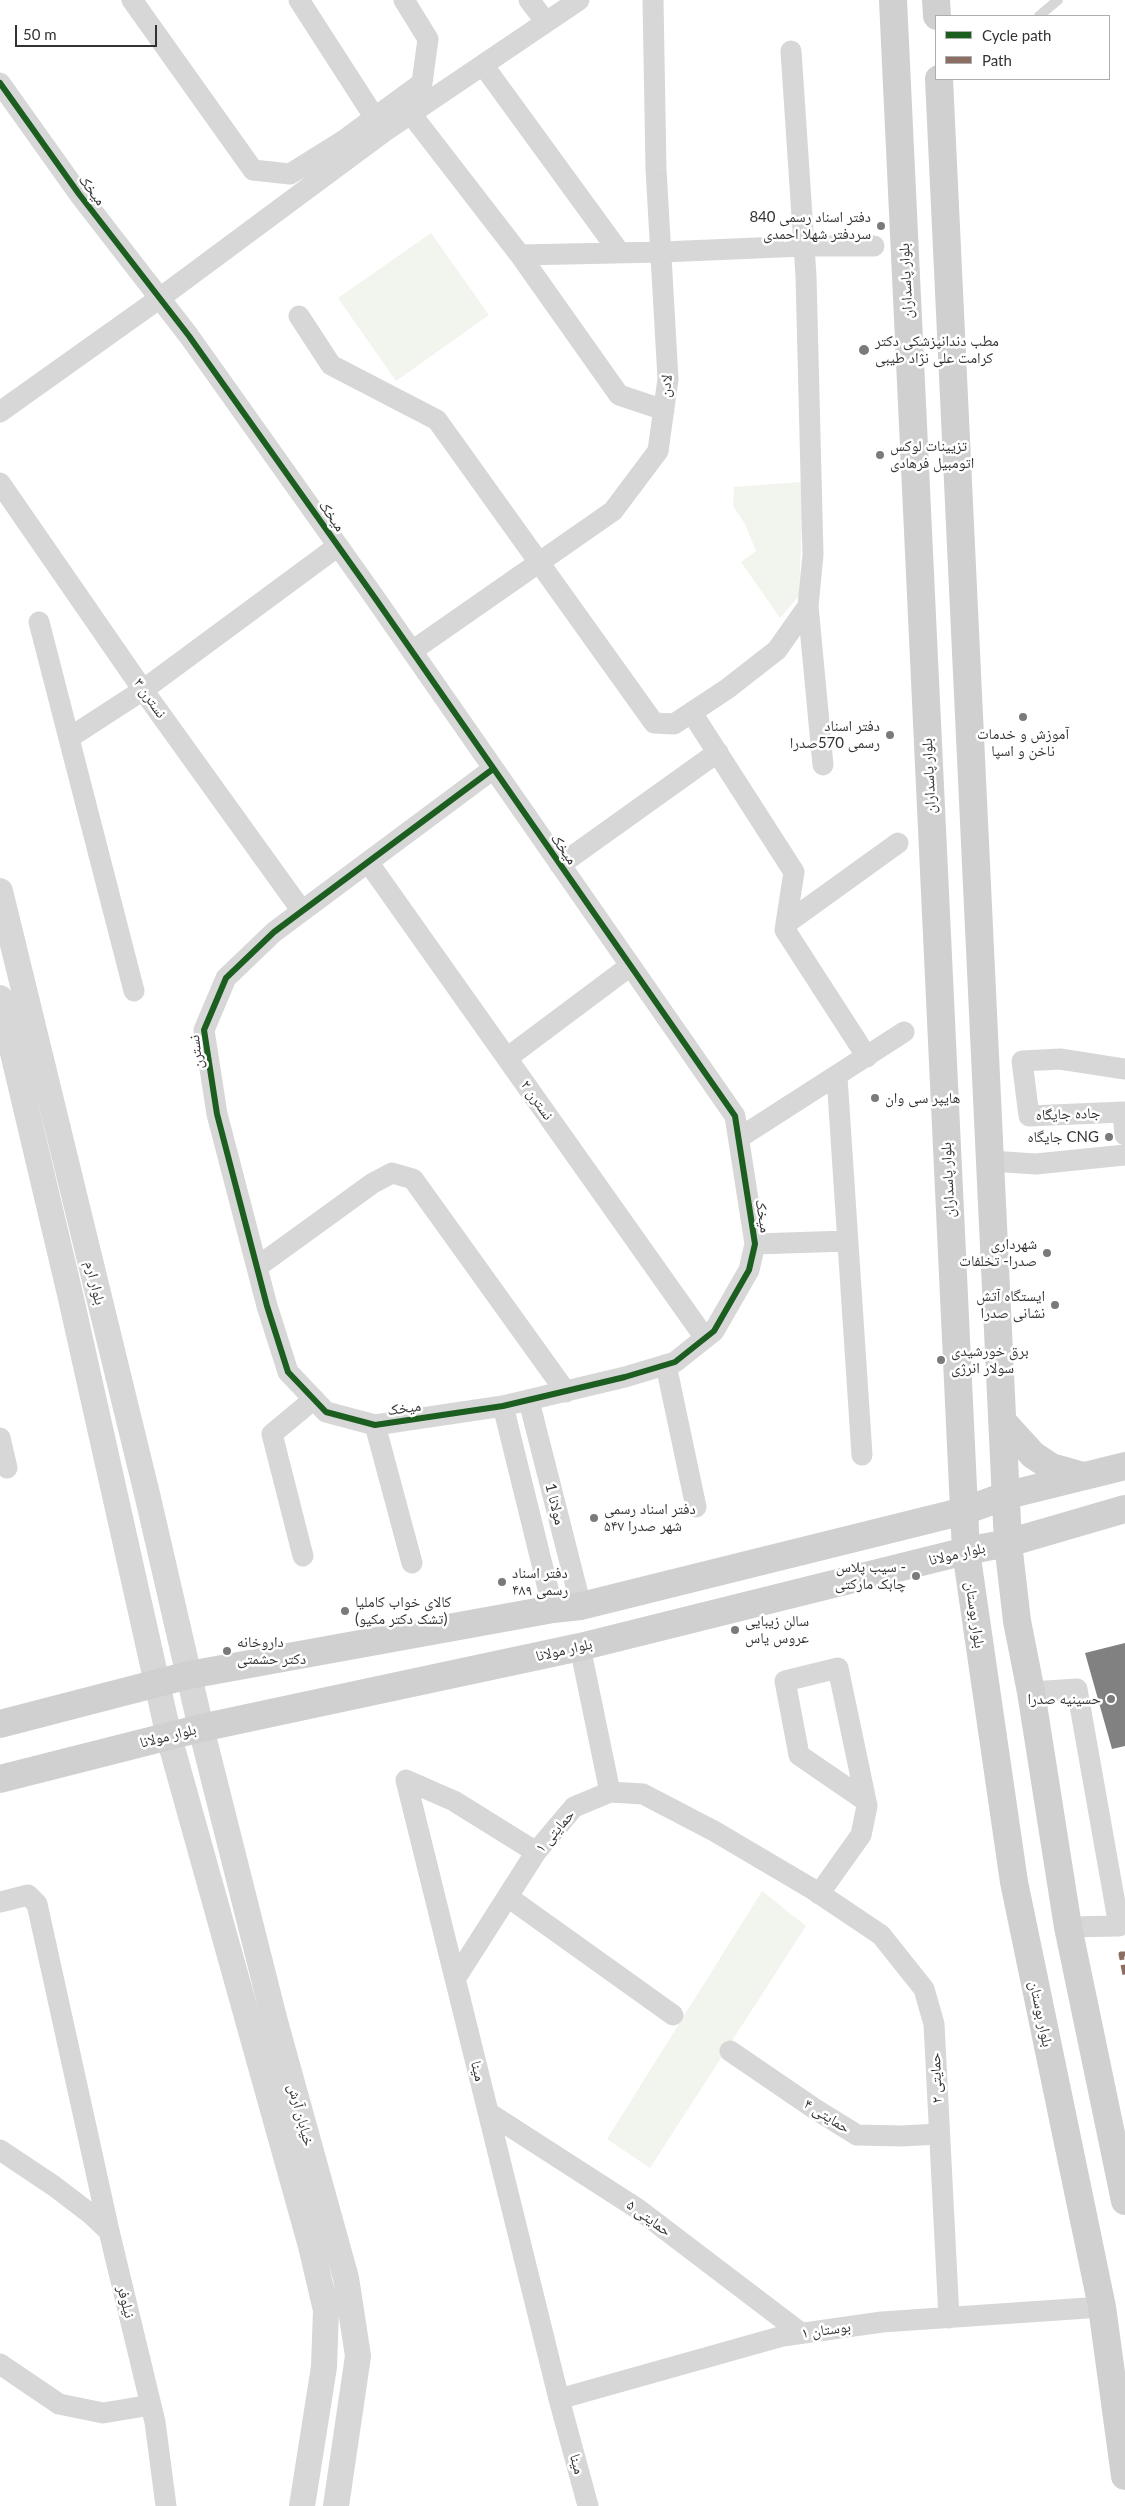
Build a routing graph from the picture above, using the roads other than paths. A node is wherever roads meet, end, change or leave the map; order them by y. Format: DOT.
graph roads {
  1 [pos="132,0"];
  2 [pos="299,0"];
  3 [pos="404,0"];
  4 [pos="529,0"];
  5 [pos="579,0"];
  6 [pos="653,0"];
  7 [pos="893,0"];
  8 [pos="936,0"];
  9 [pos="1058,0"];
  10 [pos="936,15"];
  11 [pos="1040,15"];
  12 [pos="546,22"];
  13 [pos="790,51"];
  14 [pos="483,65"];
  15 [pos="940,80"];
  16 [pos="0,83"];
  17 [pos="428,91"];
  18 [pos="410,114"];
  19 [pos="375,118"];
  20 [pos="274,172"];
  21 [pos="293,200"];
  22 [pos="804,246"];
  23 [pos="874,246"];
  24 [pos="662,252"];
  25 [pos="620,253"];
  26 [pos="520,255"];
  27 [pos="160,298"];
  28 [pos="299,316"];
  29 [pos="664,410"];
  30 [pos="0,412"];
  31 [pos="0,483"];
  32 [pos="338,546"];
  33 [pos="539,562"];
  34 [pos="808,606"];
  35 [pos="39,622"];
  36 [pos="965,629"];
  37 [pos="922,630"];
  38 [pos="412,651"];
  39 [pos="143,690"];
  40 [pos="692,713"];
  41 [pos="69,738"];
  42 [pos="718,752"];
  43 [pos="823,765"];
  44 [pos="493,769"];
  45 [pos="898,843"];
  46 [pos="368,862"];
  47 [pos="560,865"];
  48 [pos="0,892"];
  49 [pos="302,911"];
  50 [pos="786,923"];
  51 [pos="630,966"];
  52 [pos="134,991"];
  53 [pos="0,998"];
  54 [pos="904,1032"];
  55 [pos="867,1057"];
  56 [pos="506,1058"];
  57 [pos="1125,1069"];
  58 [pos="836,1077"];
  59 [pos="1125,1135"];
  60 [pos="739,1138"];
  61 [pos="1125,1155"];
  62 [pos="990,1161"];
  63 [pos="847,1241"];
  64 [pos="755,1244"];
  65 [pos="257,1267"];
  66 [pos="705,1338"];
  67 [pos="666,1365"];
  68 [pos="566,1392"];
  69 [pos="529,1401"];
  70 [pos="320,1406"];
  71 [pos="503,1406"];
  72 [pos="1004,1422"];
  73 [pos="375,1425"];
  74 [pos="0,1438"];
  75 [pos="862,1455"];
  76 [pos="1125,1466"];
  77 [pos="7,1468"];
  78 [pos="1084,1476"];
  79 [pos="1008,1495"];
  80 [pos="696,1507"];
  81 [pos="1125,1509"];
  82 [pos="964,1511"];
  83 [pos="1008,1543"];
  84 [pos="966,1551"];
  85 [pos="303,1556"];
  86 [pos="412,1563"];
  87 [pos="582,1606"];
  88 [pos="553,1609"];
  89 [pos="580,1647"];
  90 [pos="189,1675"];
  91 [pos="158,1682"];
  92 [pos="1031,1692"];
  93 [pos="0,1724"];
  94 [pos="201,1728"];
  95 [pos="168,1737"];
  96 [pos="0,1778"];
  97 [pos="610,1792"];
  98 [pos="866,1801"];
  99 [pos="536,1852"];
  100 [pos="816,1892"];
  101 [pos="508,1897"];
  102 [pos="0,1902"];
  103 [pos="1068,1927"];
  104 [pos="455,1979"];
  105 [pos="672,2015"];
  106 [pos="274,2018"];
  107 [pos="248,2024"];
  108 [pos="730,2051"];
  109 [pos="488,2113"];
  110 [pos="938,2134"];
  111 [pos="0,2150"];
  112 [pos="1125,2201"];
  113 [pos="109,2231"];
  114 [pos="1102,2307"];
  115 [pos="949,2318"];
  116 [pos="801,2333"];
  117 [pos="0,2364"];
  118 [pos="559,2400"];
  119 [pos="151,2406"];
  120 [pos="1125,2476"];
  121 [pos="166,2506"];
  122 [pos="302,2506"];
  123 [pos="336,2506"];
  124 [pos="588,2506"];
  1 -- 20 [label="street"];
  2 -- 19 [label="street"];
  3 -- 17 [label="street"];
  4 -- 12 [label="street"];
  5 -- 12 [label="street"];
  6 -- 24 [label="street, لادن"];
  7 -- 37 [label="main road, بلوار پاسداران"];
  8 -- 10 [label="main road"];
  9 -- 11 [label="lane"];
  12 -- 14 [label="street"];
  13 -- 22 [label="street"];
  14 -- 17 [label="street"];
  14 -- 25 [label="street"];
  15 -- 36 [label="main road"];
  16 -- 27 [label="street, میخک"];
  17 -- 18 [label="street"];
  17 -- 19 [label="street"];
  18 -- 21 [label="street"];
  18 -- 26 [label="street"];
  19 -- 20 [label="street"];
  20 -- 21 [label="street"];
  21 -- 27 [label="street"];
  22 -- 23 [label="street"];
  22 -- 24 [label="street"];
  22 -- 34 [label="street"];
  24 -- 25 [label="street"];
  24 -- 29 [label="street, لادن"];
  25 -- 26 [label="street"];
  26 -- 29 [label="street"];
  27 -- 30 [label="street"];
  27 -- 32 [label="street, میخک"];
  28 -- 33 [label="street"];
  29 -- 33 [label="street, لادن"];
  31 -- 39 [label="street, نسترن ۳"];
  32 -- 38 [label="street, میخک"];
  32 -- 39 [label="street"];
  33 -- 38 [label="street, لادن"];
  33 -- 40 [label="street"];
  34 -- 40 [label="street"];
  34 -- 43 [label="street"];
  35 -- 41 [label="street"];
  36 -- 37 [label="main road"];
  36 -- 62 [label="main road"];
  37 -- 82 [label="main road, بلوار پاسداران"];
  38 -- 44 [label="street, میخک"];
  39 -- 41 [label="street"];
  39 -- 49 [label="street, نسترن ۳"];
  40 -- 42 [label="street"];
  41 -- 52 [label="street"];
  42 -- 47 [label="street"];
  42 -- 50 [label="street"];
  44 -- 46 [label="street, نسترن"];
  44 -- 47 [label="street, میخک"];
  45 -- 50 [label="street"];
  46 -- 49 [label="street, نسترن"];
  46 -- 56 [label="street, نسترن ۲"];
  47 -- 51 [label="street, میخک"];
  48 -- 90 [label="street, بلوار ارم"];
  49 -- 65 [label="street, نسترن"];
  50 -- 55 [label="street"];
  51 -- 56 [label="street"];
  51 -- 60 [label="street, میخک"];
  53 -- 91 [label="street, بلوار ارم"];
  54 -- 55 [label="street"];
  55 -- 58 [label="street"];
  56 -- 66 [label="street, نسترن ۲"];
  57 -- 59 [label="street, جاده جایگاه"];
  58 -- 60 [label="street"];
  58 -- 63 [label="street"];
  60 -- 64 [label="street, میخک"];
  61 -- 62 [label="street"];
  62 -- 72 [label="main road"];
  63 -- 64 [label="street"];
  63 -- 75 [label="street"];
  64 -- 66 [label="street, میخک"];
  65 -- 68 [label="street"];
  65 -- 70 [label="street, نسترن"];
  66 -- 67 [label="street, میخک"];
  67 -- 68 [label="street, میخک"];
  67 -- 80 [label="street"];
  68 -- 69 [label="street, میخک"];
  69 -- 71 [label="street, میخک"];
  69 -- 87 [label="street, مولانا 1"];
  70 -- 73 [label="street, میخک"];
  70 -- 85 [label="street"];
  71 -- 73 [label="street, میخک"];
  71 -- 88 [label="street, مولانا 1"];
  72 -- 78 [label="main road"];
  72 -- 79 [label="main road"];
  73 -- 86 [label="street"];
  74 -- 77 [label="street"];
  76 -- 78 [label="main road"];
  78 -- 79 [label="main road"];
  79 -- 82 [label="main road"];
  79 -- 83 [label="main road"];
  81 -- 83 [label="main road, بلوار مولانا"];
  82 -- 84 [label="main road, بلوار پاسداران"];
  82 -- 87 [label="main road"];
  83 -- 84 [label="main road, بلوار مولانا"];
  83 -- 92 [label="main road"];
  84 -- 89 [label="main road, بلوار مولانا"];
  84 -- 114 [label="main road, بلوار بوستان"];
  87 -- 88 [label="main road"];
  88 -- 90 [label="main road"];
  89 -- 94 [label="main road, بلوار مولانا"];
  89 -- 97 [label="street"];
  90 -- 91 [label="main road"];
  90 -- 94 [label="street, بلوار ارم"];
  91 -- 93 [label="main road"];
  91 -- 95 [label="street, بلوار ارم"];
  92 -- 103 [label="main road"];
  92 -- 103 [label="street"];
  94 -- 95 [label="main road, بلوار مولانا"];
  94 -- 106 [label="street, خیابان آرش"];
  95 -- 96 [label="main road, بلوار مولانا"];
  95 -- 107 [label="street, خیابان آرش"];
  97 -- 99 [label="street, حمایتی ۱"];
  97 -- 100 [label="street, حمایتی ۱"];
  98 -- 98 [label="street"];
  98 -- 100 [label="street"];
  99 -- 101 [label="street, حمایتی ۱"];
  99 -- 104 [label="street, مینا"];
  100 -- 110 [label="street, حمایتی ۲"];
  101 -- 104 [label="street, حمایتی ۱"];
  101 -- 105 [label="street"];
  102 -- 113 [label="street, نیلوفر"];
  103 -- 112 [label="main road"];
  104 -- 109 [label="street, مینا"];
  106 -- 107 [label="street"];
  106 -- 123 [label="street, خیابان آرش"];
  107 -- 122 [label="street, خیابان آرش"];
  108 -- 110 [label="street, حمایتی ۴"];
  109 -- 116 [label="street, حمایتی ۵"];
  109 -- 118 [label="street, مینا"];
  110 -- 115 [label="street, حمایتی ۲"];
  111 -- 113 [label="street"];
  113 -- 119 [label="street, نیلوفر"];
  114 -- 115 [label="street, بوستان ۱"];
  114 -- 120 [label="main road, بلوار بوستان"];
  115 -- 116 [label="street, بوستان ۱"];
  116 -- 118 [label="street, بوستان ۱"];
  117 -- 119 [label="street"];
  118 -- 124 [label="street, مینا"];
  119 -- 121 [label="street, نیلوفر"];
}
